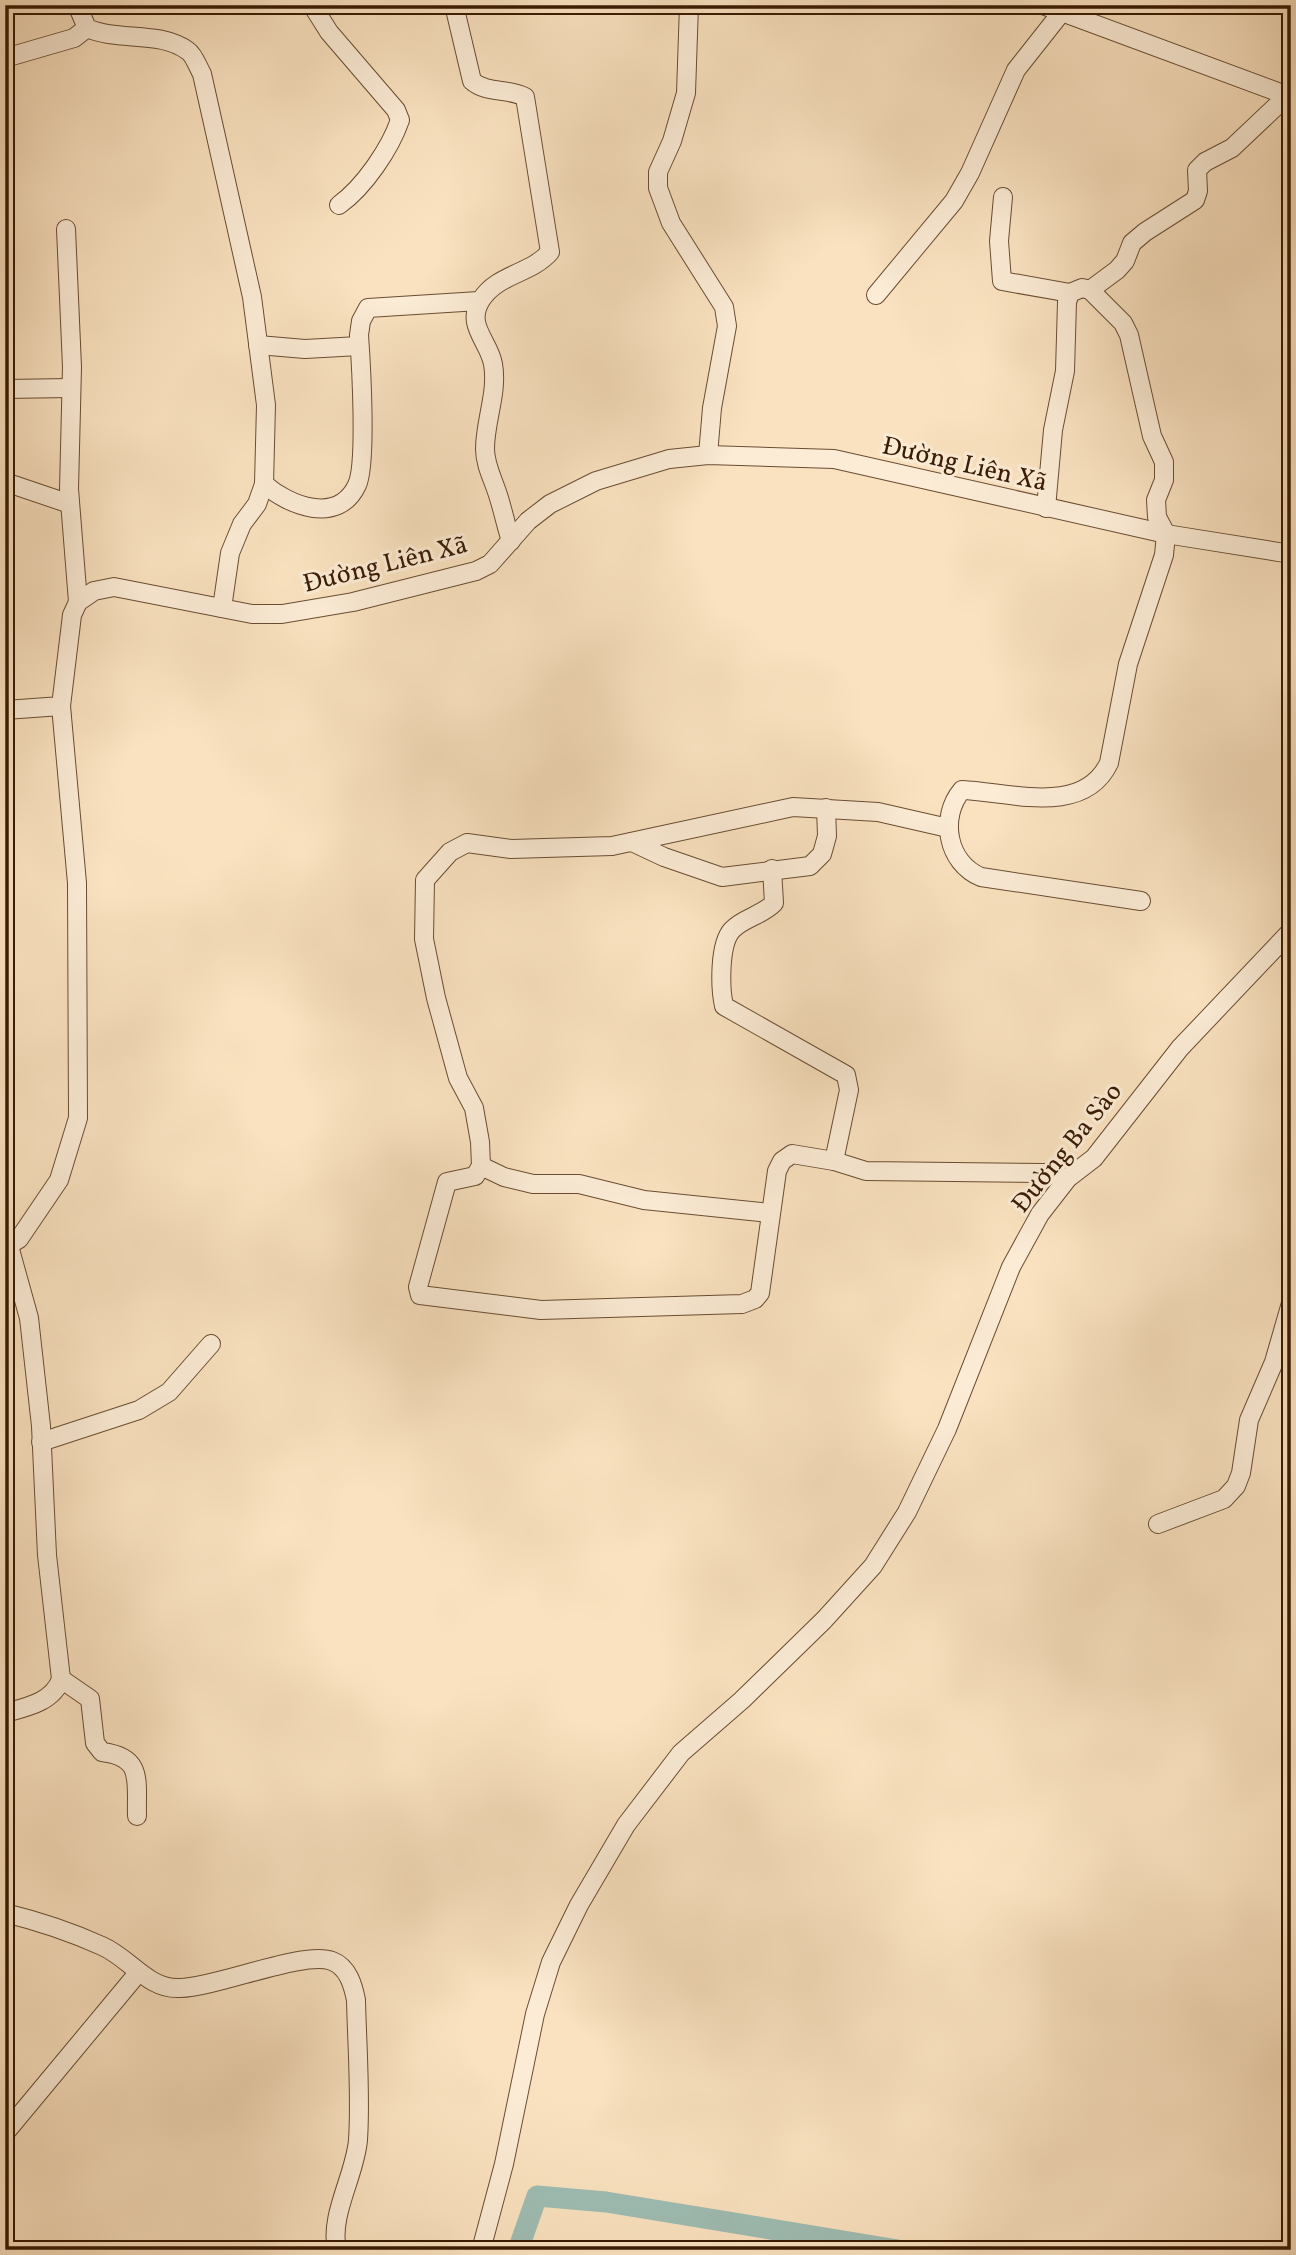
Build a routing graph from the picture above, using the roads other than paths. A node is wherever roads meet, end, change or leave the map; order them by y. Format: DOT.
graph roads {
  1 [pos="77,5"];
  2 [pos="312,5"];
  3 [pos="454,5"];
  4 [pos="689,5"];
  5 [pos="1043,5"];
  6 [pos="1061,13"];
  7 [pos="87,28"];
  8 [pos="5,58"];
  9 [pos="1289,96"];
  10 [pos="1003,197"];
  11 [pos="339,205"];
  12 [pos="66,229"];
  13 [pos="1090,290"];
  14 [pos="1070,293"];
  15 [pos="876,295"];
  16 [pos="479,301"];
  17 [pos="258,345"];
  18 [pos="359,346"];
  19 [pos="70,388"];
  20 [pos="5,390"];
  21 [pos="708,455"];
  22 [pos="5,482"];
  23 [pos="264,484"];
  24 [pos="70,504"];
  25 [pos="1046,508"];
  26 [pos="1166,534"];
  27 [pos="511,541"];
  28 [pos="1291,554"];
  29 [pos="78,602"];
  30 [pos="222,608"];
  31 [pos="61,706"];
  32 [pos="5,710"];
  33 [pos="826,808"];
  34 [pos="948,828"];
  35 [pos="632,842"];
  36 [pos="772,869"];
  37 [pos="1141,901"];
  38 [pos="1291,931"];
  39 [pos="834,1161"];
  40 [pos="481,1166"];
  41 [pos="1068,1178"];
  42 [pos="770,1213"];
  43 [pos="7,1247"];
  44 [pos="1291,1303"];
  45 [pos="211,1344"];
  46 [pos="41,1441"];
  47 [pos="1158,1524"];
  48 [pos="61,1679"];
  49 [pos="5,1713"];
  50 [pos="137,1816"];
  51 [pos="5,1913"];
  52 [pos="138,1973"];
  53 [pos="5,2133"];
  54 [pos="480,2246"];
  55 [pos="337,2250"];
  1 -- 7 [label="street"];
  2 -- 11 [label="street"];
  3 -- 16 [label="street"];
  4 -- 21 [label="street"];
  5 -- 6 [label="street"];
  6 -- 9 [label="street"];
  6 -- 15 [label="street"];
  7 -- 8 [label="street"];
  7 -- 17 [label="street"];
  9 -- 13 [label="street"];
  10 -- 14 [label="street"];
  12 -- 19 [label="street"];
  13 -- 14 [label="street"];
  13 -- 26 [label="street"];
  14 -- 25 [label="street"];
  16 -- 18 [label="street"];
  16 -- 27 [label="street"];
  17 -- 18 [label="street"];
  17 -- 23 [label="street"];
  18 -- 23 [label="street"];
  19 -- 20 [label="street"];
  19 -- 24 [label="street"];
  21 -- 25 [label="street, Đường Liên Xã"];
  21 -- 27 [label="street, Đường Liên Xã"];
  22 -- 24 [label="street"];
  23 -- 30 [label="street"];
  24 -- 29 [label="street"];
  25 -- 26 [label="street, Đường Liên Xã"];
  26 -- 28 [label="street, Đường Liên Xã"];
  26 -- 34 [label="street"];
  27 -- 30 [label="street, Đường Liên Xã"];
  29 -- 30 [label="street, Đường Liên Xã"];
  29 -- 31 [label="street"];
  31 -- 32 [label="street"];
  31 -- 43 [label="street"];
  33 -- 34 [label="street"];
  33 -- 35 [label="street"];
  33 -- 36 [label="street"];
  34 -- 37 [label="street"];
  35 -- 36 [label="street"];
  35 -- 40 [label="street"];
  36 -- 39 [label="street"];
  38 -- 41 [label="street, Đường Ba Sào"];
  39 -- 41 [label="street"];
  39 -- 42 [label="street"];
  40 -- 42 [label="street"];
  40 -- 42 [label="street"];
  41 -- 54 [label="street, Đường Ba Sào"];
  43 -- 46 [label="street"];
  44 -- 47 [label="street"];
  45 -- 46 [label="street"];
  46 -- 48 [label="street"];
  48 -- 49 [label="street"];
  48 -- 50 [label="street"];
  51 -- 52 [label="street"];
  52 -- 53 [label="street"];
  52 -- 55 [label="street"];
}
